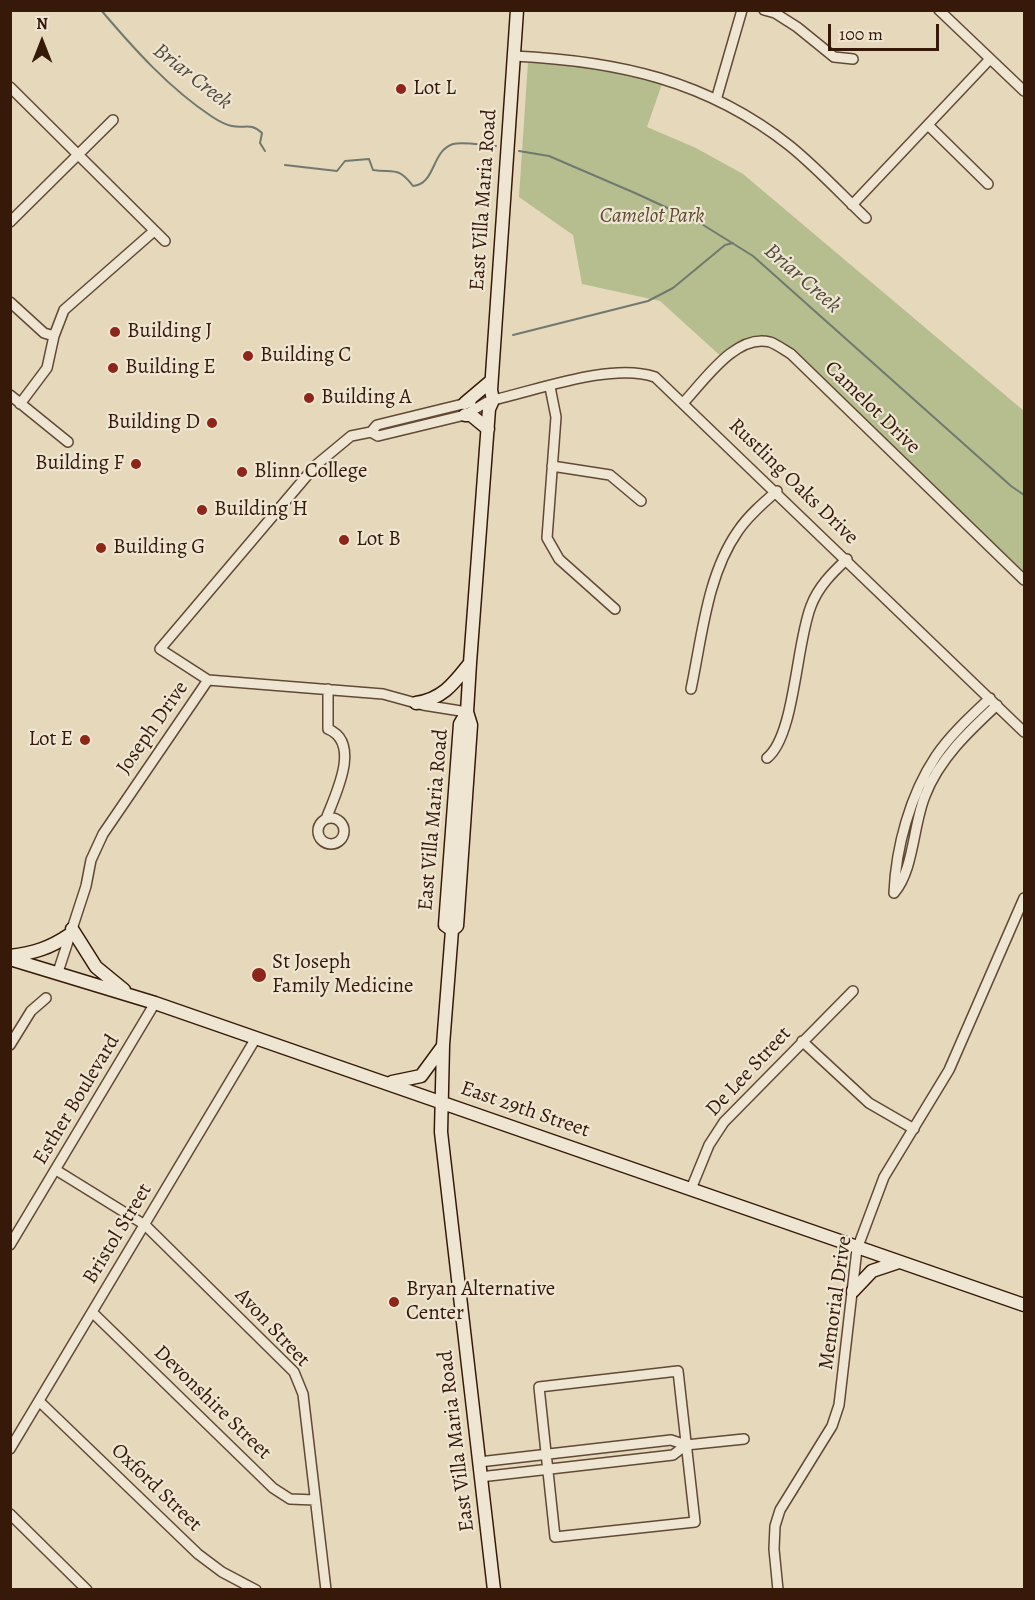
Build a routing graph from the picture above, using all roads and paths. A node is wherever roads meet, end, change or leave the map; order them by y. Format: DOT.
graph roads {
  1 [pos="516,10"];
  2 [pos="742,10"];
  3 [pos="764,10"];
  4 [pos="939,10"];
  5 [pos="514,56"];
  6 [pos="853,59"];
  7 [pos="990,59"];
  8 [pos="10,87"];
  9 [pos="1024,91"];
  10 [pos="716,100"];
  11 [pos="113,120"];
  12 [pos="928,125"];
  13 [pos="78,155"];
  14 [pos="988,184"];
  15 [pos="852,205"];
  16 [pos="866,218"];
  17 [pos="10,222"];
  18 [pos="154,231"];
  19 [pos="165,241"];
  20 [pos="10,302"];
  21 [pos="54,336"];
  22 [pos="550,387"];
  23 [pos="10,396"];
  24 [pos="490,397"];
  25 [pos="684,402"];
  26 [pos="20,404"];
  27 [pos="465,409"];
  28 [pos="488,429"];
  29 [pos="68,442"];
  30 [pos="552,466"];
  31 [pos="777,491"];
  32 [pos="641,501"];
  33 [pos="847,559"];
  34 [pos="1024,580"];
  35 [pos="615,609"];
  36 [pos="470,663"];
  37 [pos="208,680"];
  38 [pos="328,689"];
  39 [pos="691,689"];
  40 [pos="993,701"];
  41 [pos="416,703"];
  42 [pos="468,712"];
  43 [pos="1024,732"];
  44 [pos="766,758"];
  45 [pos="917,806"];
  46 [pos="326,819"];
  47 [pos="1024,898"];
  48 [pos="70,932"];
  49 [pos="10,958"];
  50 [pos="58,972"];
  51 [pos="853,991"];
  52 [pos="130,994"];
  53 [pos="46,998"];
  54 [pos="155,1002"];
  55 [pos="256,1038"];
  56 [pos="802,1041"];
  57 [pos="10,1045"];
  58 [pos="443,1045"];
  59 [pos="390,1083"];
  60 [pos="441,1101"];
  61 [pos="914,1129"];
  62 [pos="56,1170"];
  63 [pos="691,1189"];
  64 [pos="145,1225"];
  65 [pos="10,1245"];
  66 [pos="858,1249"];
  67 [pos="897,1263"];
  68 [pos="853,1291"];
  69 [pos="1024,1305"];
  70 [pos="92,1312"];
  71 [pos="40,1402"];
  72 [pos="744,1439"];
  73 [pos="686,1445"];
  74 [pos="10,1449"];
  75 [pos="547,1455"];
  76 [pos="479,1462"];
  77 [pos="548,1469"];
  78 [pos="480,1477"];
  79 [pos="315,1500"];
  80 [pos="10,1514"];
  81 [pos="87,1590"];
  82 [pos="256,1590"];
  83 [pos="326,1590"];
  84 [pos="494,1590"];
  85 [pos="778,1590"];
  1 -- 5 [label="main road, East Villa Maria Road"];
  2 -- 10 [label="street"];
  3 -- 6 [label="street"];
  4 -- 7 [label="street"];
  5 -- 10 [label="street"];
  5 -- 24 [label="main road, East Villa Maria Road"];
  7 -- 9 [label="street"];
  7 -- 12 [label="street"];
  8 -- 13 [label="street"];
  10 -- 15 [label="street"];
  11 -- 13 [label="street"];
  12 -- 14 [label="street"];
  12 -- 15 [label="street"];
  13 -- 17 [label="street"];
  13 -- 18 [label="street"];
  15 -- 16 [label="street"];
  18 -- 19 [label="street"];
  18 -- 21 [label="street"];
  20 -- 21 [label="street"];
  21 -- 26 [label="street"];
  22 -- 24 [label="street, Rustling Oaks Drive"];
  22 -- 25 [label="street, Rustling Oaks Drive"];
  22 -- 30 [label="street"];
  23 -- 26 [label="street"];
  24 -- 27 [label="main road"];
  24 -- 27 [label="street, Rustling Oaks Drive"];
  24 -- 28 [label="main road, East Villa Maria Road"];
  25 -- 31 [label="street, Rustling Oaks Drive"];
  25 -- 34 [label="street, Camelot Drive"];
  26 -- 29 [label="street"];
  27 -- 28 [label="main road"];
  27 -- 37 [label="street, Rustling Oaks Drive"];
  28 -- 36 [label="main road, East Villa Maria Road"];
  30 -- 32 [label="street"];
  30 -- 35 [label="street"];
  31 -- 33 [label="street, Rustling Oaks Drive"];
  31 -- 39 [label="street"];
  33 -- 40 [label="street, Rustling Oaks Drive"];
  33 -- 44 [label="street"];
  36 -- 41 [label="main road"];
  36 -- 42 [label="main road, East Villa Maria Road"];
  37 -- 38 [label="street, Joseph Drive"];
  37 -- 48 [label="street, Joseph Drive"];
  38 -- 41 [label="street, Joseph Drive"];
  38 -- 46 [label="street"];
  40 -- 43 [label="street, Rustling Oaks Drive"];
  40 -- 45 [label="street"];
  41 -- 42 [label="street, Joseph Drive"];
  42 -- 58 [label="main road, East Villa Maria Road"];
  45 -- 45 [label="street"];
  47 -- 61 [label="street, Memorial Drive"];
  48 -- 49 [label="main road"];
  48 -- 50 [label="street, Joseph Drive"];
  48 -- 52 [label="main road"];
  49 -- 50 [label="main road, East 29th Street"];
  50 -- 52 [label="main road, East 29th Street"];
  51 -- 56 [label="street, De Lee Street"];
  52 -- 54 [label="main road, East 29th Street"];
  53 -- 57 [label="street"];
  54 -- 55 [label="main road, East 29th Street"];
  54 -- 62 [label="street, Esther Boulevard"];
  55 -- 59 [label="main road, East 29th Street"];
  55 -- 64 [label="street, Bristol Street"];
  56 -- 61 [label="street"];
  56 -- 63 [label="street, De Lee Street"];
  58 -- 59 [label="main road"];
  58 -- 60 [label="main road, East Villa Maria Road"];
  59 -- 60 [label="main road, East 29th Street"];
  60 -- 63 [label="main road, East 29th Street"];
  60 -- 76 [label="main road, East Villa Maria Road"];
  61 -- 66 [label="street, Memorial Drive"];
  62 -- 64 [label="street, Avon Street"];
  62 -- 65 [label="street, Esther Boulevard"];
  63 -- 66 [label="main road, East 29th Street"];
  64 -- 70 [label="street, Bristol Street"];
  64 -- 79 [label="street, Avon Street"];
  66 -- 67 [label="main road, East 29th Street"];
  66 -- 68 [label="street, Memorial Drive"];
  67 -- 68 [label="main road"];
  67 -- 69 [label="main road, East 29th Street"];
  68 -- 85 [label="street, Memorial Drive"];
  70 -- 71 [label="street, Bristol Street"];
  70 -- 79 [label="street, Devonshire Street"];
  71 -- 74 [label="street, Bristol Street"];
  71 -- 82 [label="street, Oxford Street"];
  72 -- 73 [label="street"];
  73 -- 75 [label="street"];
  73 -- 75 [label="street"];
  73 -- 77 [label="street"];
  73 -- 77 [label="street"];
  75 -- 76 [label="street"];
  75 -- 77 [label="street"];
  76 -- 78 [label="main road, East Villa Maria Road"];
  77 -- 78 [label="street"];
  78 -- 84 [label="main road, East Villa Maria Road"];
  79 -- 83 [label="street, Avon Street"];
  80 -- 81 [label="street"];
}
